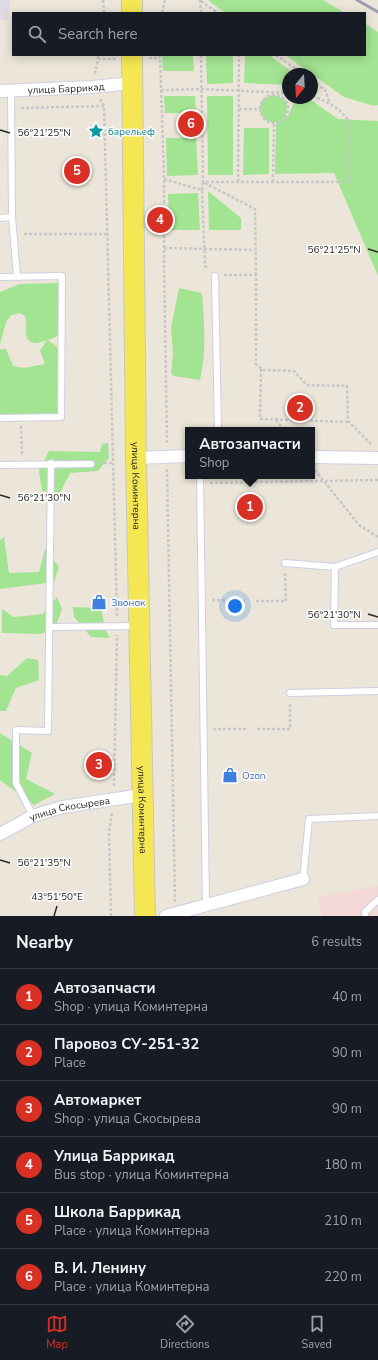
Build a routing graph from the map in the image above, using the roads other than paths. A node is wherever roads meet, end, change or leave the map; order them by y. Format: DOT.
graph roads {
  1 [pos="132,0"];
  2 [pos="132,12"];
  3 [pos="132,56"];
  4 [pos="132,83"];
  5 [pos="6,91"];
  6 [pos="12,217"];
  7 [pos="0,218"];
  8 [pos="17,276"];
  9 [pos="215,276"];
  10 [pos="0,277"];
  11 [pos="0,418"];
  12 [pos="218,427"];
  13 [pos="185,456"];
  14 [pos="315,457"];
  15 [pos="136,458"];
  16 [pos="378,458"];
  17 [pos="51,463"];
  18 [pos="91,464"];
  19 [pos="0,465"];
  20 [pos="200,479"];
  21 [pos="378,552"];
  22 [pos="285,563"];
  23 [pos="335,567"];
  24 [pos="378,625"];
  25 [pos="139,626"];
  26 [pos="49,627"];
  27 [pos="378,691"];
  28 [pos="290,693"];
  29 [pos="142,795"];
  30 [pos="33,816"];
  31 [pos="378,816"];
  32 [pos="0,834"];
  33 [pos="303,879"];
  34 [pos="378,900"];
  35 [pos="206,905"];
  36 [pos="170,915"];
  37 [pos="145,916"];
  38 [pos="365,916"];
  1 -- 2 [label="main road"];
  3 -- 4 [label="main road, улица Коминтерна"];
  4 -- 5 [label="street, улица Баррикад"];
  4 -- 15 [label="main road, улица Коминтерна"];
  5 -- 6 [label="lane"];
  6 -- 7 [label="lane"];
  6 -- 8 [label="lane"];
  8 -- 10 [label="lane"];
  8 -- 11 [label="lane"];
  9 -- 12 [label="lane"];
  13 -- 15 [label="street"];
  14 -- 16 [label="street"];
  15 -- 25 [label="main road, улица Коминтерна"];
  17 -- 18 [label="lane"];
  17 -- 19 [label="lane"];
  17 -- 26 [label="lane"];
  20 -- 35 [label="lane"];
  21 -- 23 [label="lane"];
  22 -- 23 [label="lane"];
  23 -- 24 [label="lane"];
  25 -- 26 [label="lane"];
  25 -- 29 [label="main road, улица Коминтерна"];
  26 -- 30 [label="lane"];
  27 -- 28 [label="lane"];
  29 -- 30 [label="street, улица Скосырева"];
  29 -- 37 [label="main road, улица Коминтерна"];
  30 -- 32 [label="street, улица Скосырева"];
  31 -- 33 [label="lane"];
  33 -- 35 [label="street"];
  34 -- 38 [label="lane"];
  35 -- 36 [label="street"];
}
